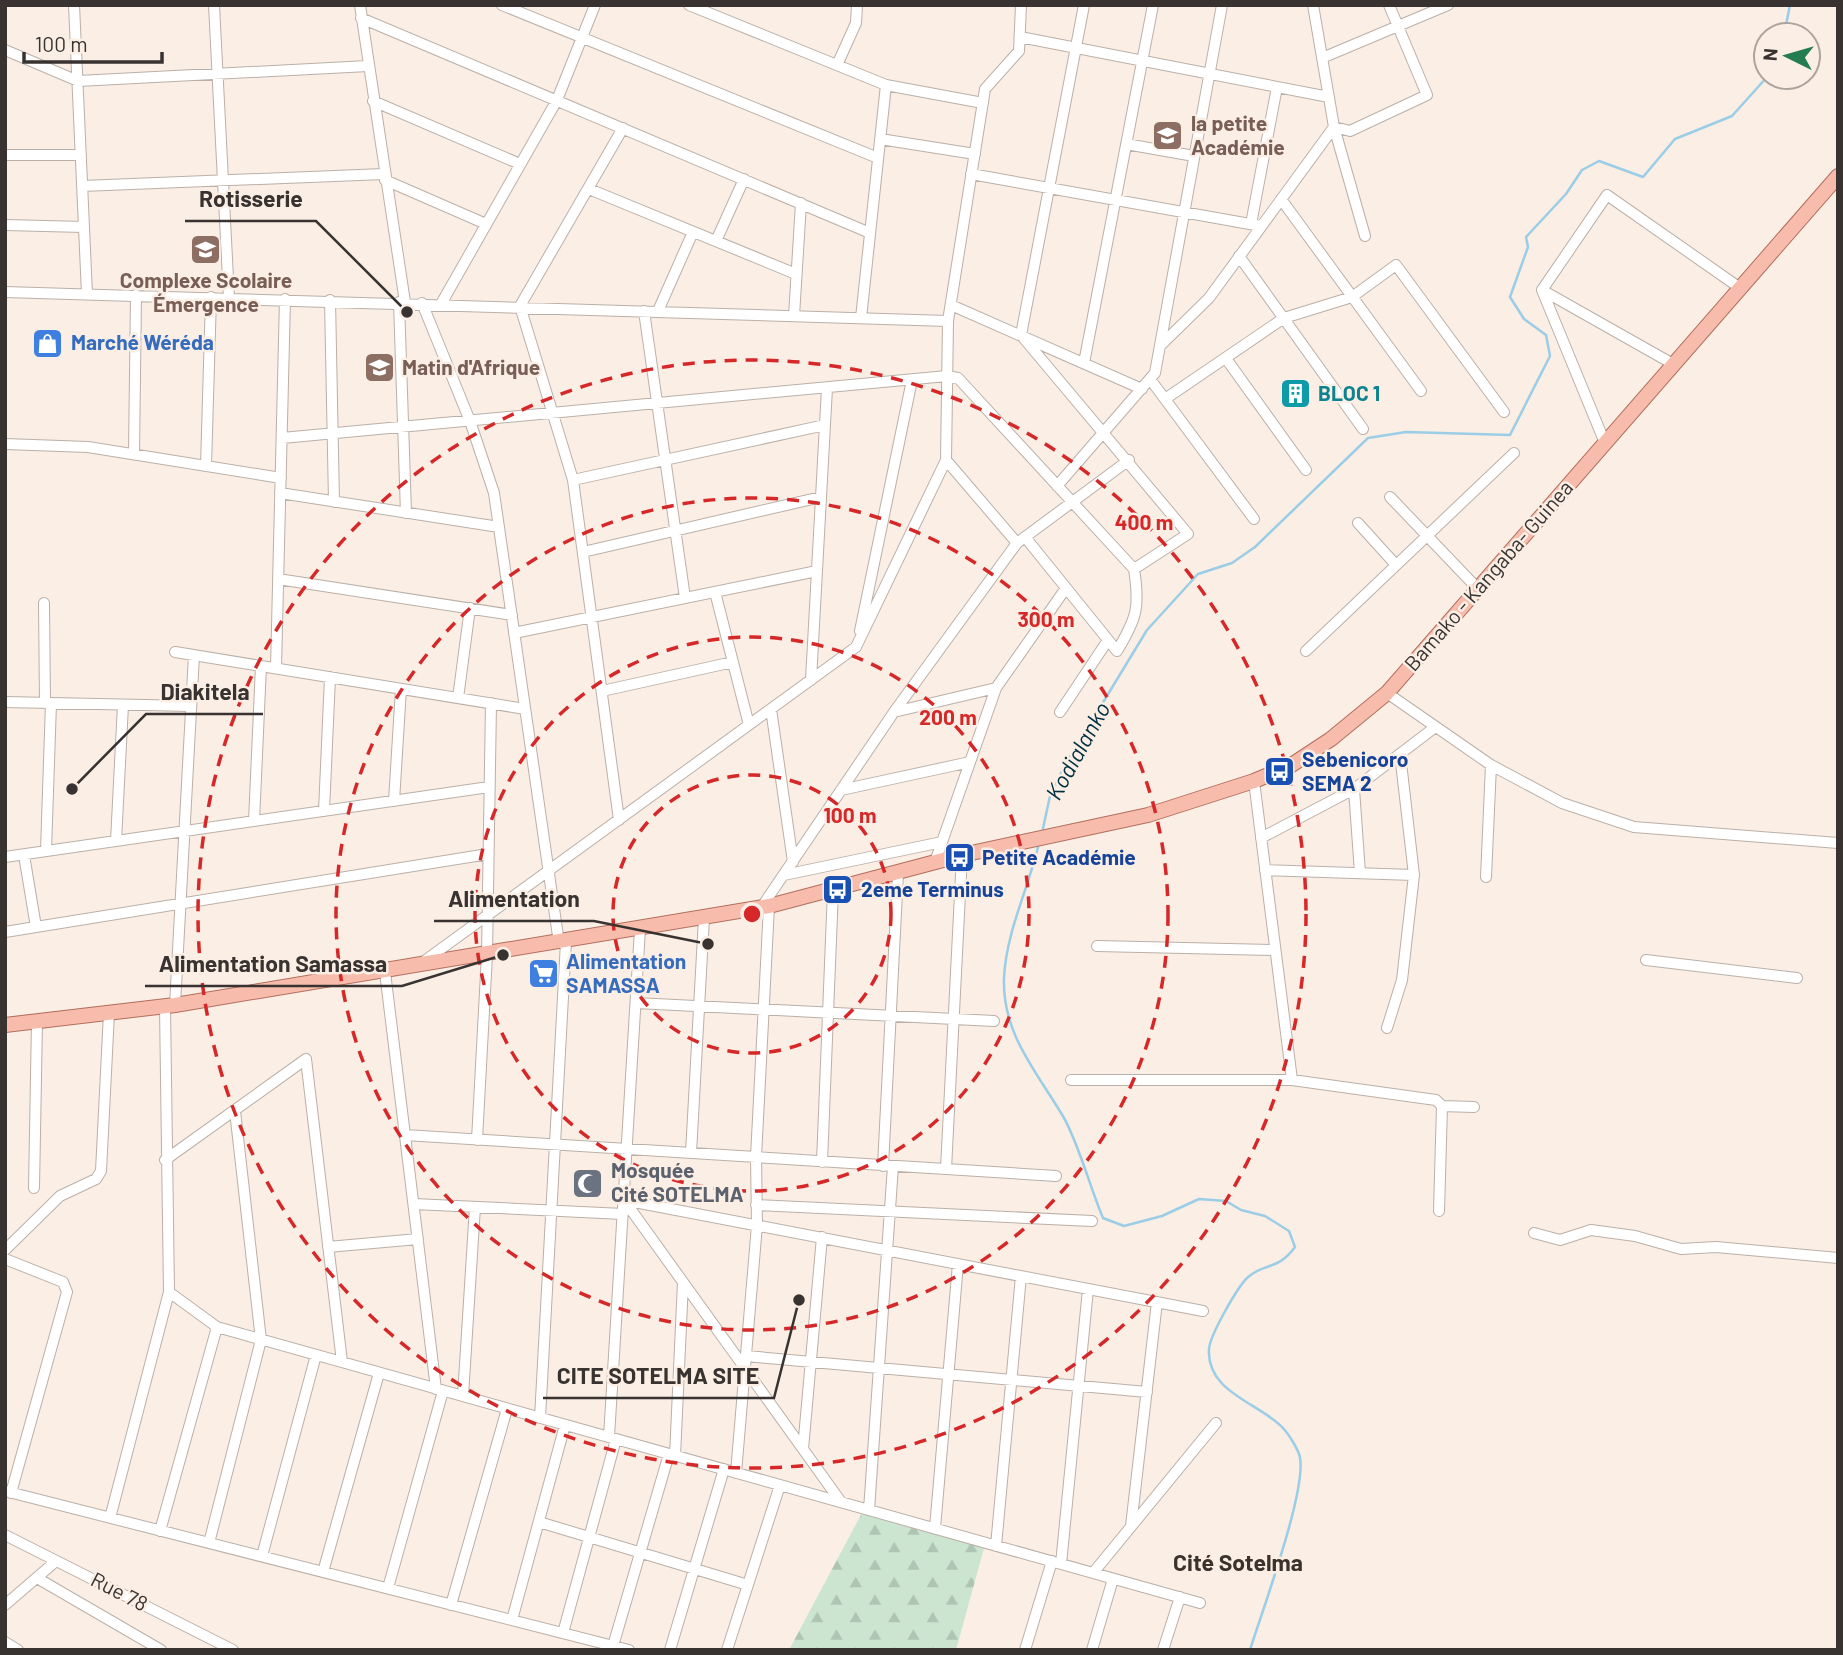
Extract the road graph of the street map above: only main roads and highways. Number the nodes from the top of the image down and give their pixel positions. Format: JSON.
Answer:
{"nodes":[{"id":1,"x":1838,"y":176,"type":"edge"},
{"id":2,"x":5,"y":1025,"type":"edge"}],
"edges":[{"from":1,"to":2,"type":"main road","name":"Bamako - Kangaba- Guinea"}]}
